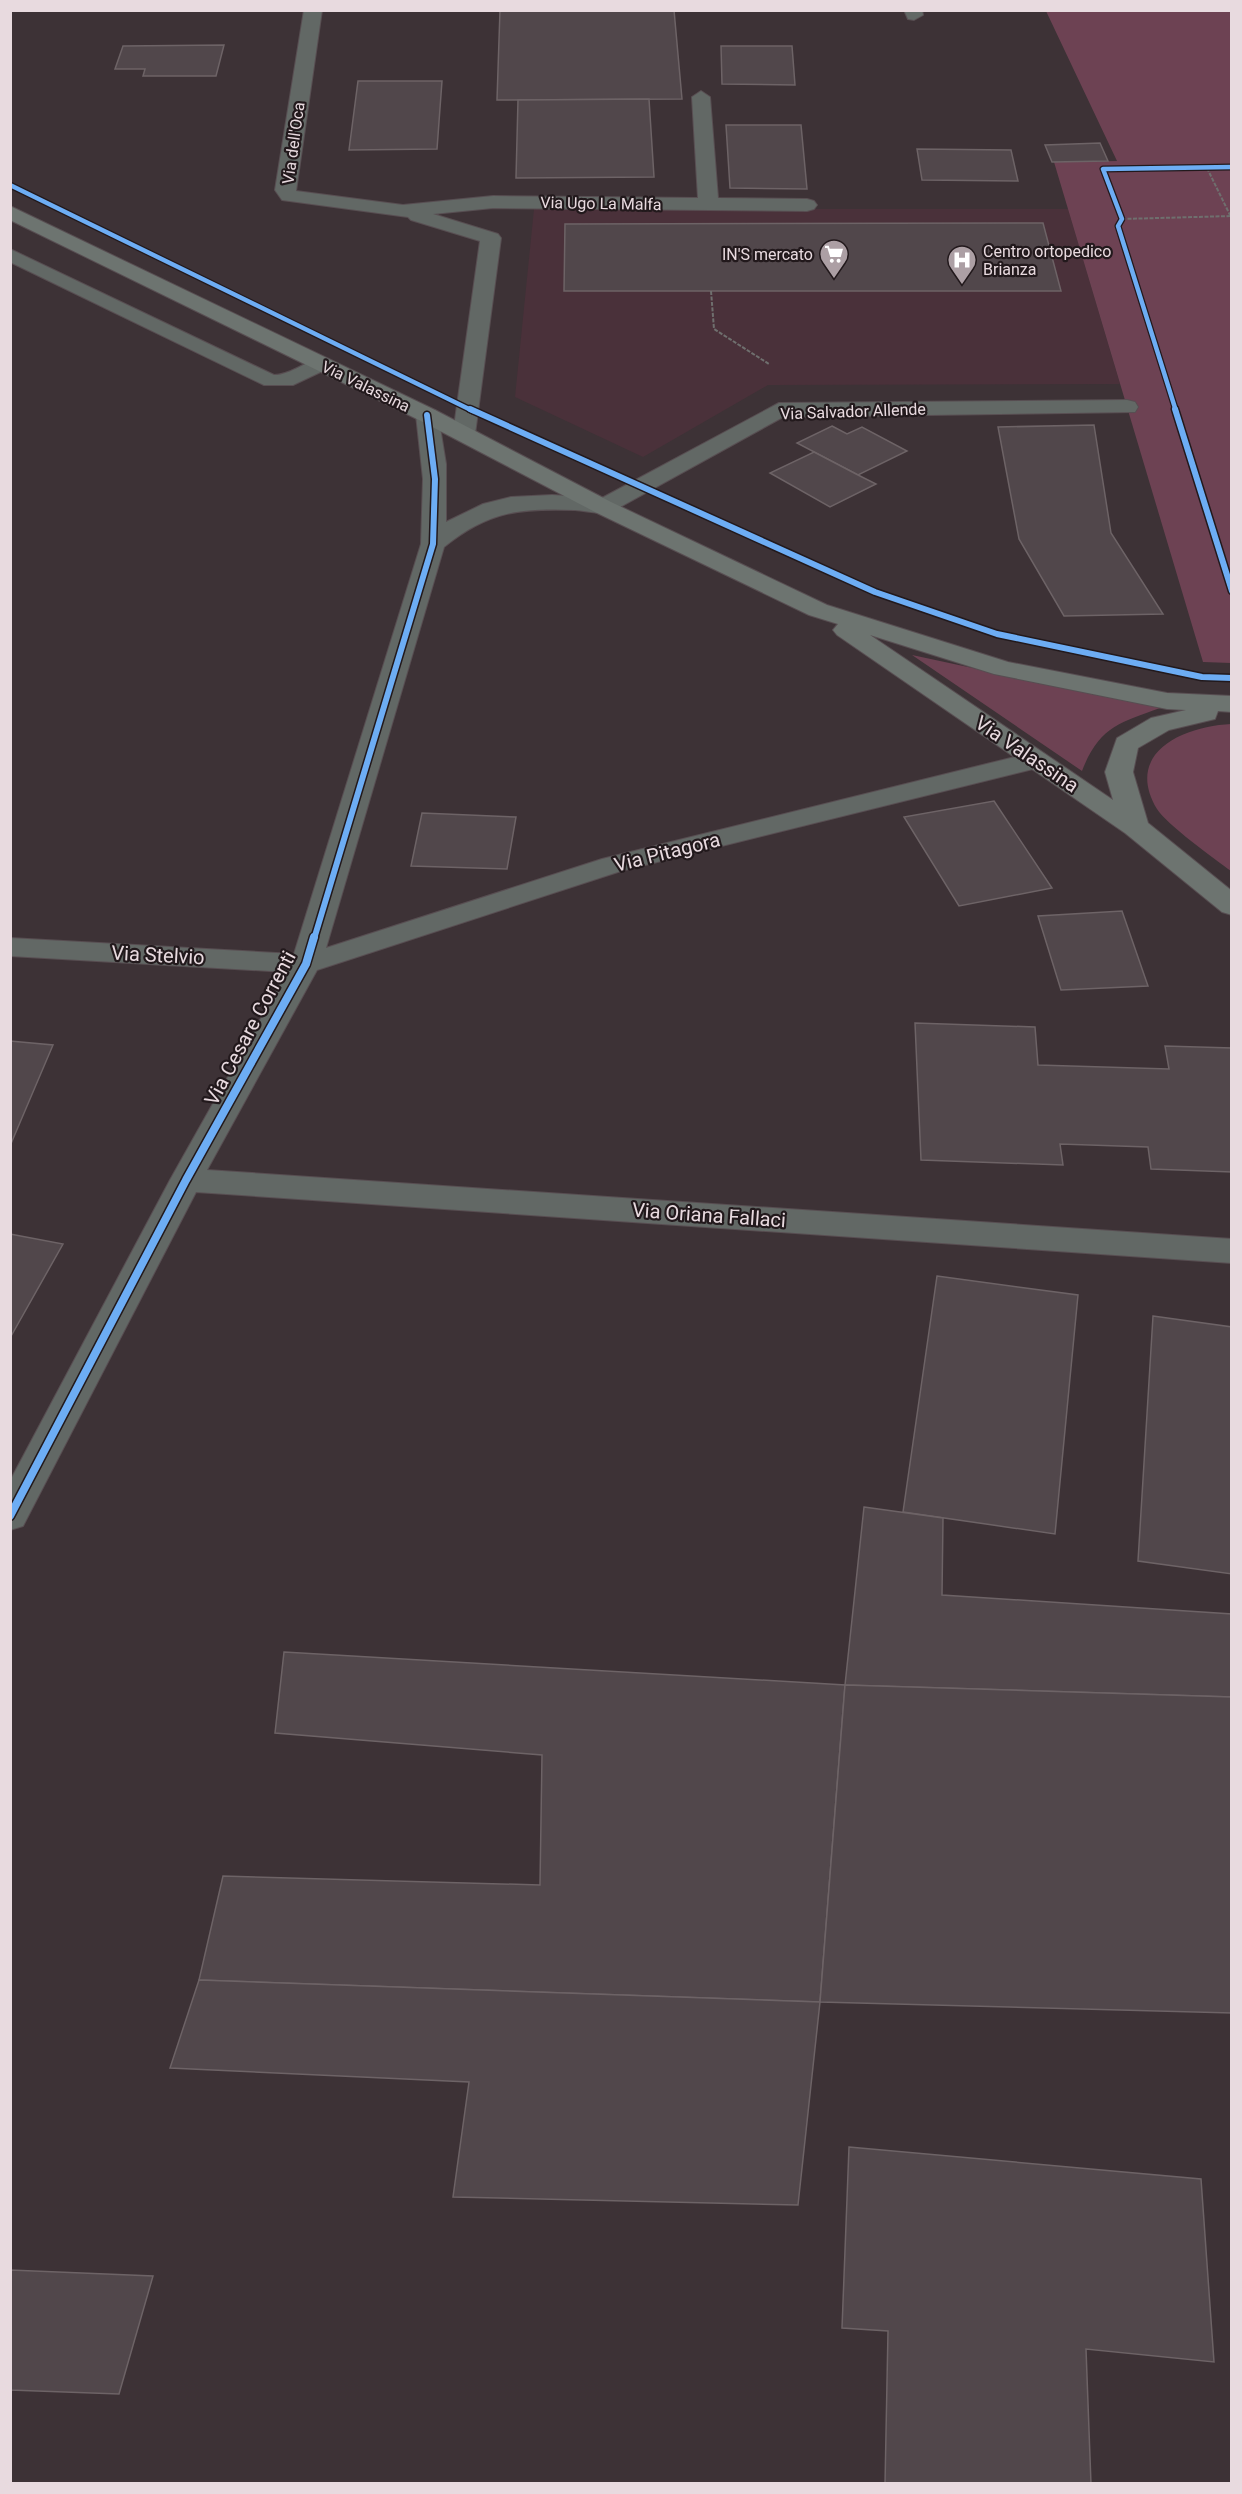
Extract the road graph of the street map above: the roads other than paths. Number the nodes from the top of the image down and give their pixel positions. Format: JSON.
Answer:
{"nodes":[{"id":1,"x":313,"y":10,"type":"edge"},
{"id":2,"x":701,"y":97,"type":"dead end"},
{"id":3,"x":493,"y":201,"type":"joint"},
{"id":4,"x":708,"y":204,"type":"junction"},
{"id":5,"x":807,"y":205,"type":"dead end"},
{"id":6,"x":403,"y":211,"type":"junction"},
{"id":7,"x":10,"y":212,"type":"edge"},
{"id":8,"x":10,"y":255,"type":"edge"},
{"id":9,"x":322,"y":364,"type":"junction"},
{"id":10,"x":1127,"y":407,"type":"dead end"},
{"id":11,"x":427,"y":415,"type":"junction"},
{"id":12,"x":464,"y":434,"type":"junction"},
{"id":13,"x":601,"y":506,"type":"junction"},
{"id":14,"x":433,"y":544,"type":"junction"},
{"id":15,"x":818,"y":610,"type":"junction"},
{"id":16,"x":1232,"y":706,"type":"edge"},
{"id":17,"x":1035,"y":760,"type":"junction"},
{"id":18,"x":1135,"y":827,"type":"junction"},
{"id":19,"x":1232,"y":906,"type":"edge"},
{"id":20,"x":10,"y":947,"type":"edge"},
{"id":21,"x":306,"y":964,"type":"junction"},
{"id":22,"x":186,"y":1180,"type":"junction"},
{"id":23,"x":1232,"y":1251,"type":"edge"},
{"id":24,"x":10,"y":1516,"type":"edge"}],
"edges":[{"from":1,"to":6,"type":"street","name":"Via dell'Oca"},
{"from":2,"to":4,"type":"street"},
{"from":3,"to":4,"type":"street","name":"Via Ugo La Malfa"},
{"from":3,"to":6,"type":"street","name":"Via dell'Oca"},
{"from":4,"to":5,"type":"street","name":"Via Ugo La Malfa"},
{"from":6,"to":12,"type":"street","name":"Via dell'Oca"},
{"from":7,"to":9,"type":"main road","name":"Via Valassina"},
{"from":8,"to":9,"type":"lane"},
{"from":9,"to":11,"type":"main road","name":"Via Valassina"},
{"from":10,"to":13,"type":"street","name":"Via Salvador Allende"},
{"from":11,"to":12,"type":"main road","name":"Via Valassina"},
{"from":11,"to":14,"type":"street","name":"Via Cesare Correnti"},
{"from":12,"to":13,"type":"main road","name":"Via Valassina"},
{"from":13,"to":14,"type":"street"},
{"from":13,"to":15,"type":"main road","name":"Via Valassina"},
{"from":14,"to":21,"type":"street","name":"Via Cesare Correnti"},
{"from":15,"to":16,"type":"main road","name":"Via Valassina"},
{"from":15,"to":17,"type":"main road","name":"Via Valassina"},
{"from":16,"to":18,"type":"main road"},
{"from":17,"to":18,"type":"main road","name":"Via Valassina"},
{"from":17,"to":21,"type":"street","name":"Via Pitagora"},
{"from":18,"to":19,"type":"main road","name":"Via Valassina"},
{"from":20,"to":21,"type":"street","name":"Via Stelvio"},
{"from":21,"to":22,"type":"street","name":"Via Cesare Correnti"},
{"from":22,"to":23,"type":"street","name":"Via Oriana Fallaci"},
{"from":22,"to":24,"type":"street","name":"Via Cesare Correnti"}]}
